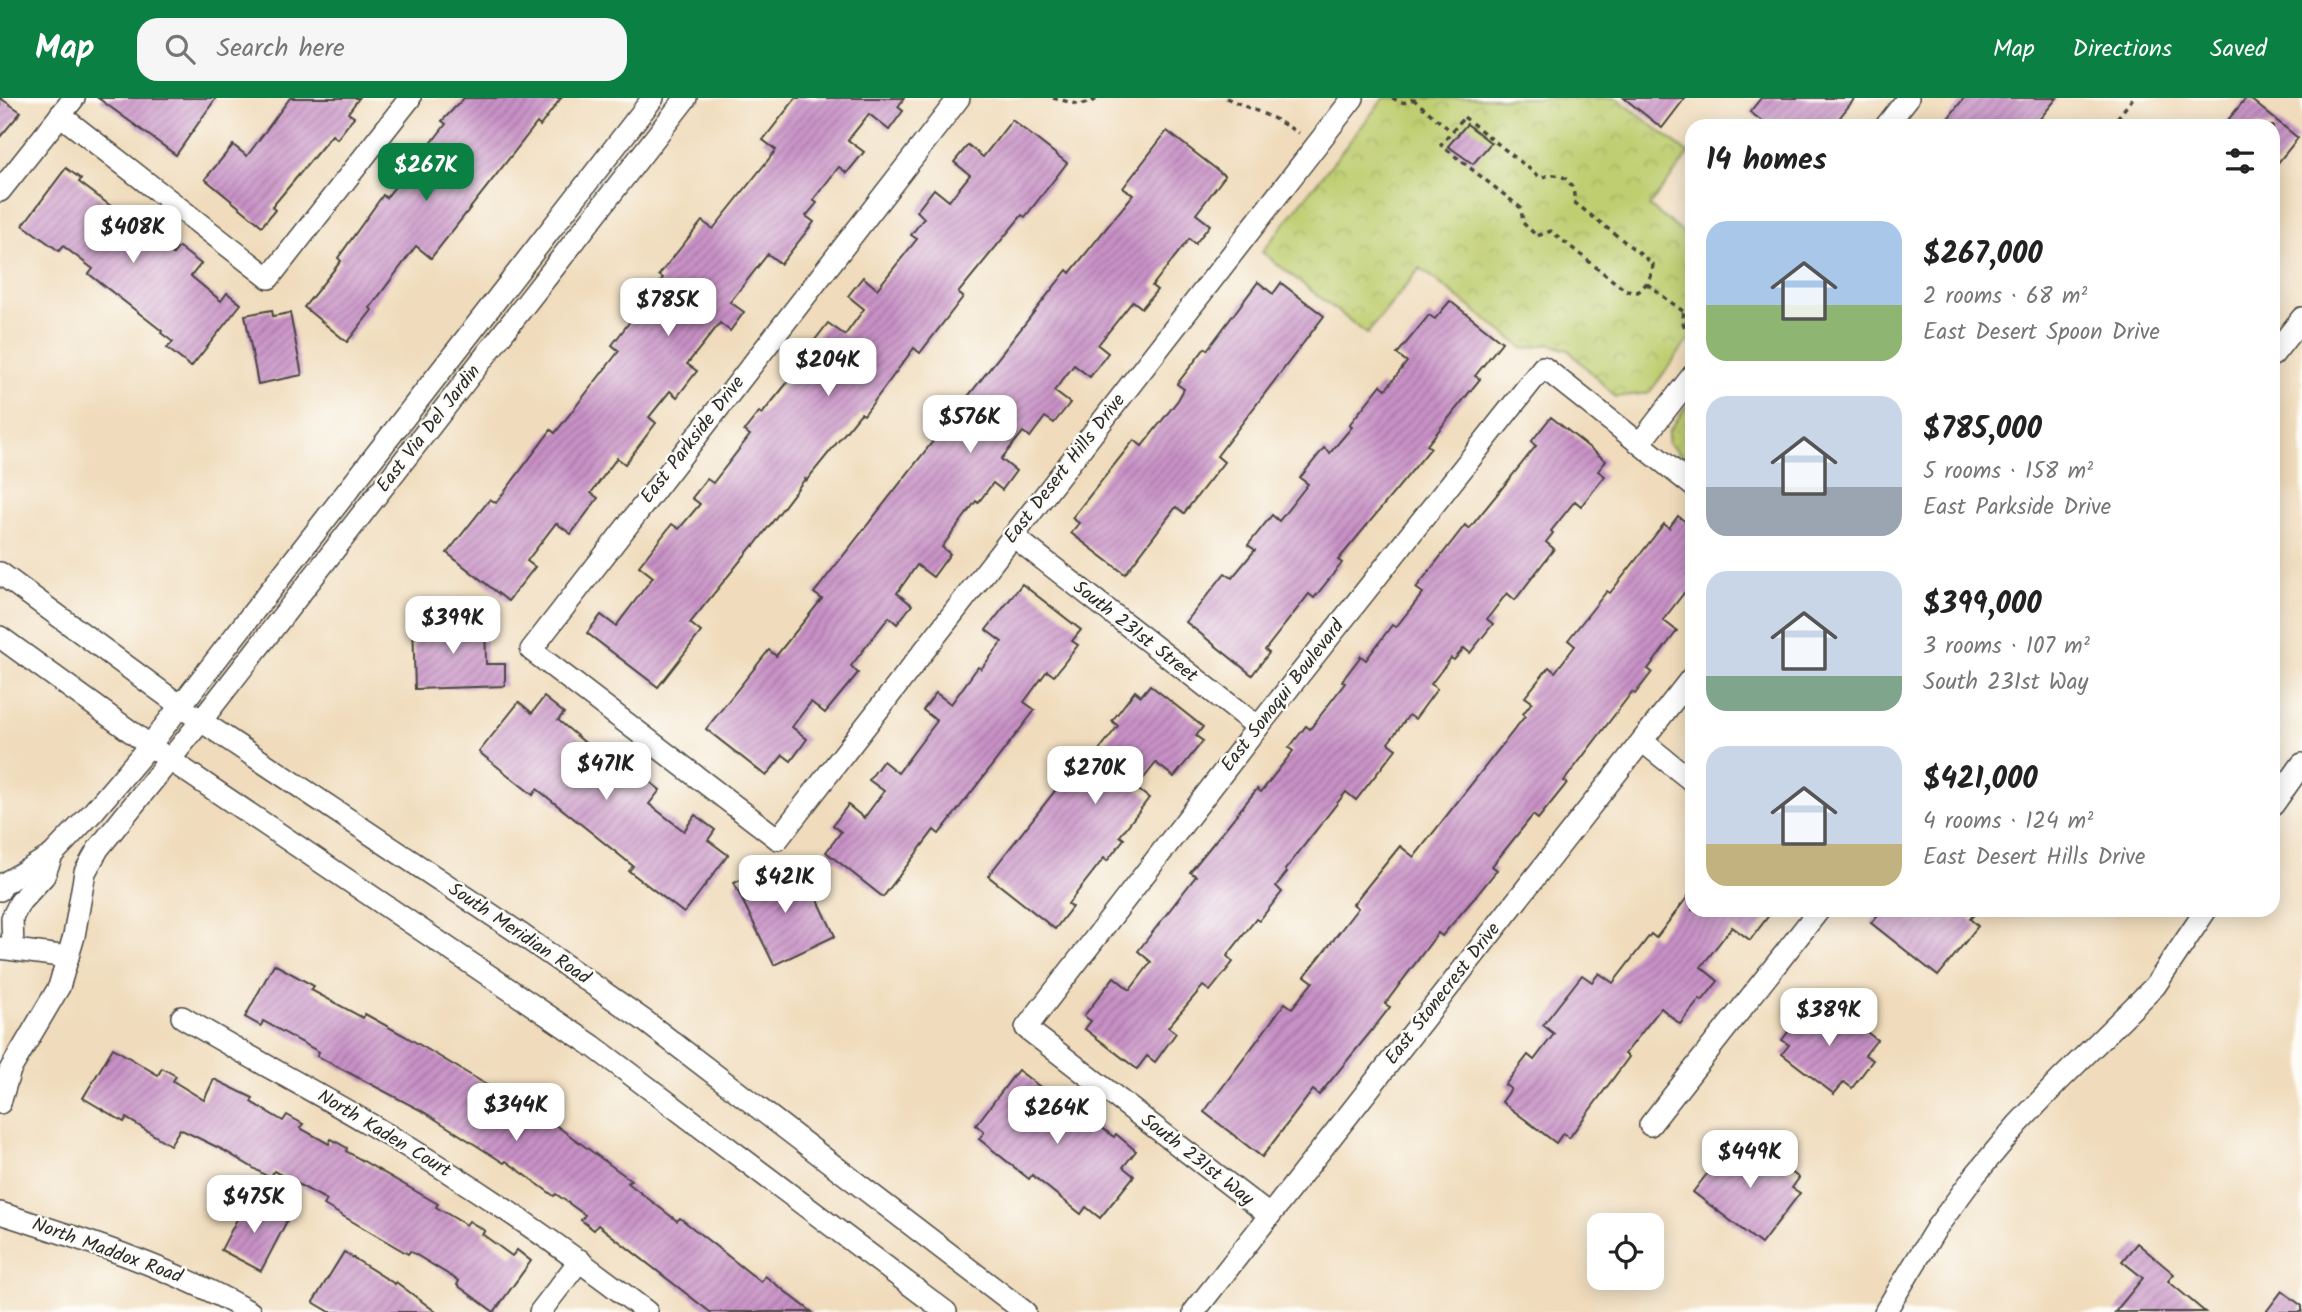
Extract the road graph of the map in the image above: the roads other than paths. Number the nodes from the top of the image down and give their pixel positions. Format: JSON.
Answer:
{"nodes":[{"id":1,"x":74,"y":98,"type":"edge"},
{"id":2,"x":410,"y":98,"type":"edge"},
{"id":3,"x":653,"y":98,"type":"edge"},
{"id":4,"x":687,"y":98,"type":"edge"},
{"id":5,"x":959,"y":98,"type":"edge"},
{"id":6,"x":1353,"y":98,"type":"edge"},
{"id":7,"x":1908,"y":98,"type":"edge"},
{"id":8,"x":60,"y":116,"type":"junction"},
{"id":9,"x":1892,"y":119,"type":"edge"},
{"id":10,"x":0,"y":191,"type":"edge"},
{"id":11,"x":2302,"y":318,"type":"edge"},
{"id":12,"x":2280,"y":346,"type":"edge"},
{"id":13,"x":1685,"y":385,"type":"edge"},
{"id":14,"x":1640,"y":443,"type":"junction"},
{"id":15,"x":1685,"y":479,"type":"edge"},
{"id":16,"x":1013,"y":537,"type":"junction"},
{"id":17,"x":0,"y":573,"type":"edge"},
{"id":18,"x":0,"y":637,"type":"edge"},
{"id":19,"x":1685,"y":686,"type":"edge"},
{"id":20,"x":180,"y":706,"type":"junction"},
{"id":21,"x":201,"y":721,"type":"junction"},
{"id":22,"x":1258,"y":727,"type":"junction"},
{"id":23,"x":1642,"y":741,"type":"junction"},
{"id":24,"x":150,"y":745,"type":"junction"},
{"id":25,"x":170,"y":760,"type":"junction"},
{"id":26,"x":2302,"y":764,"type":"edge"},
{"id":27,"x":1685,"y":775,"type":"edge"},
{"id":28,"x":2280,"y":795,"type":"edge"},
{"id":29,"x":778,"y":839,"type":"joint"},
{"id":30,"x":52,"y":855,"type":"junction"},
{"id":31,"x":0,"y":890,"type":"edge"},
{"id":32,"x":1813,"y":917,"type":"edge"},
{"id":33,"x":2201,"y":917,"type":"edge"},
{"id":34,"x":6,"y":949,"type":"edge"},
{"id":35,"x":68,"y":957,"type":"junction"},
{"id":36,"x":183,"y":1017,"type":"dead end"},
{"id":37,"x":1026,"y":1028,"type":"joint"},
{"id":38,"x":0,"y":1103,"type":"edge"},
{"id":39,"x":1650,"y":1125,"type":"dead end"},
{"id":40,"x":0,"y":1213,"type":"edge"},
{"id":41,"x":1269,"y":1215,"type":"junction"},
{"id":42,"x":580,"y":1260,"type":"junction"},
{"id":43,"x":250,"y":1312,"type":"edge"},
{"id":44,"x":540,"y":1312,"type":"edge"},
{"id":45,"x":647,"y":1312,"type":"edge"},
{"id":46,"x":946,"y":1312,"type":"edge"},
{"id":47,"x":1025,"y":1312,"type":"edge"},
{"id":48,"x":1194,"y":1312,"type":"edge"},
{"id":49,"x":1885,"y":1312,"type":"edge"}],
"edges":[{"from":1,"to":8,"type":"street"},
{"from":2,"to":8,"type":"street"},
{"from":3,"to":20,"type":"street","name":"East Via Del Jardin"},
{"from":4,"to":21,"type":"street","name":"East Via Del Jardin"},
{"from":5,"to":29,"type":"street","name":"East Parkside Drive"},
{"from":6,"to":16,"type":"street","name":"East Desert Hills Drive"},
{"from":7,"to":9,"type":"street"},
{"from":8,"to":10,"type":"street"},
{"from":11,"to":12,"type":"street"},
{"from":13,"to":14,"type":"street"},
{"from":14,"to":15,"type":"street"},
{"from":14,"to":22,"type":"street","name":"East Sonoqui Boulevard"},
{"from":16,"to":22,"type":"street","name":"South 231st Street"},
{"from":16,"to":29,"type":"street","name":"East Desert Hills Drive"},
{"from":17,"to":20,"type":"street","name":"South Meridian Road"},
{"from":18,"to":24,"type":"street"},
{"from":19,"to":23,"type":"street","name":"East Stonecrest Drive"},
{"from":20,"to":21,"type":"street","name":"South Meridian Road"},
{"from":20,"to":24,"type":"street","name":"East Via Del Jardin"},
{"from":21,"to":25,"type":"street","name":"East Via Del Jardin"},
{"from":21,"to":47,"type":"street","name":"South Meridian Road"},
{"from":22,"to":37,"type":"street","name":"East Sonoqui Boulevard"},
{"from":23,"to":27,"type":"street"},
{"from":23,"to":41,"type":"street","name":"East Stonecrest Drive"},
{"from":24,"to":25,"type":"street"},
{"from":24,"to":30,"type":"street","name":"East Via Del Jardin"},
{"from":25,"to":35,"type":"street","name":"East Via Del Jardin"},
{"from":25,"to":46,"type":"street"},
{"from":26,"to":28,"type":"street"},
{"from":30,"to":31,"type":"street"},
{"from":30,"to":34,"type":"street"},
{"from":32,"to":39,"type":"street"},
{"from":33,"to":49,"type":"street"},
{"from":34,"to":35,"type":"street"},
{"from":35,"to":38,"type":"street","name":"East Via Del Jardin"},
{"from":36,"to":42,"type":"street","name":"North Kaden Court"},
{"from":37,"to":41,"type":"street","name":"South 231st Way"},
{"from":40,"to":43,"type":"street","name":"North Maddox Road"},
{"from":41,"to":48,"type":"street","name":"East Stonecrest Drive"},
{"from":42,"to":44,"type":"street"},
{"from":42,"to":45,"type":"street","name":"North Kaden Court"}]}
